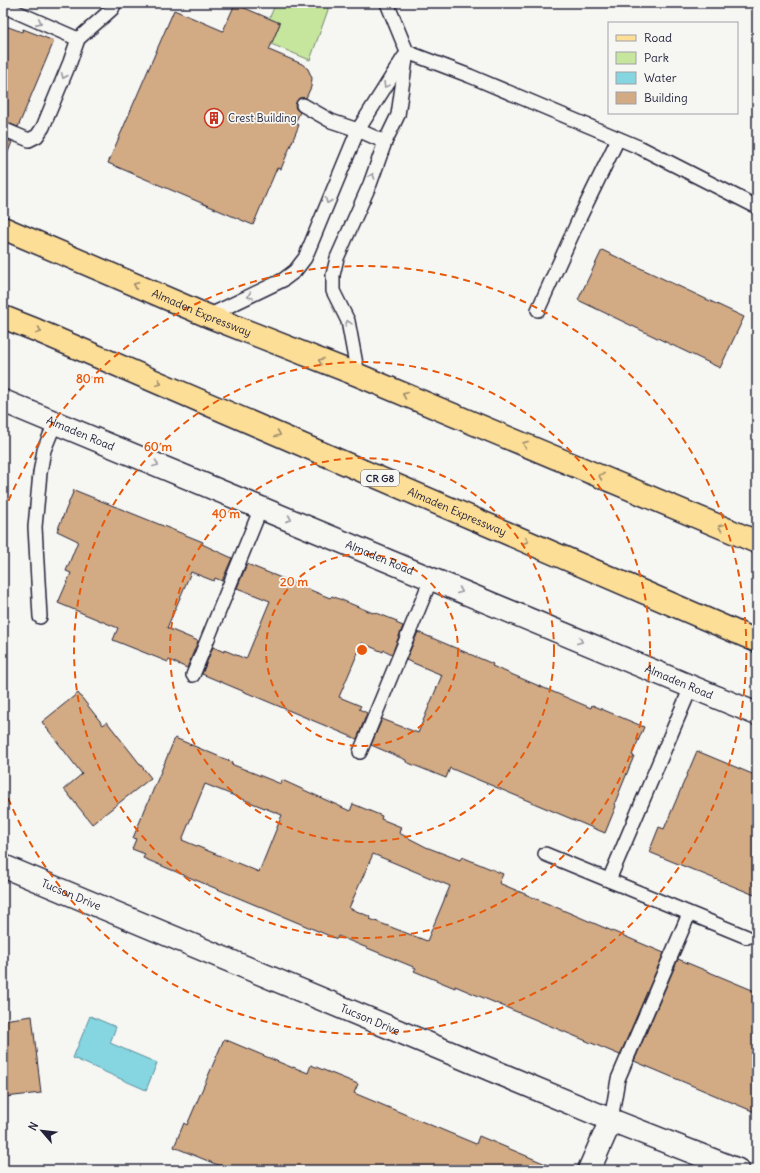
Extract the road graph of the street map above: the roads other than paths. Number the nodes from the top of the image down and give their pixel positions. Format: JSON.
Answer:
{"nodes":[{"id":1,"x":115,"y":3,"type":"edge"},
{"id":2,"x":387,"y":3,"type":"edge"},
{"id":3,"x":3,"y":6,"type":"edge"},
{"id":4,"x":78,"y":40,"type":"junction"},
{"id":5,"x":407,"y":52,"type":"junction"},
{"id":6,"x":303,"y":105,"type":"dead end"},
{"id":7,"x":3,"y":129,"type":"edge"},
{"id":8,"x":358,"y":130,"type":"junction"},
{"id":9,"x":618,"y":138,"type":"junction"},
{"id":10,"x":385,"y":142,"type":"junction"},
{"id":11,"x":757,"y":207,"type":"edge"},
{"id":12,"x":3,"y":228,"type":"edge"},
{"id":13,"x":538,"y":310,"type":"dead end"},
{"id":14,"x":208,"y":316,"type":"junction"},
{"id":15,"x":3,"y":317,"type":"edge"},
{"id":16,"x":358,"y":375,"type":"junction"},
{"id":17,"x":3,"y":401,"type":"edge"},
{"id":18,"x":55,"y":423,"type":"junction"},
{"id":19,"x":261,"y":508,"type":"junction"},
{"id":20,"x":757,"y":542,"type":"edge"},
{"id":21,"x":431,"y":579,"type":"junction"},
{"id":22,"x":40,"y":617,"type":"dead end"},
{"id":23,"x":757,"y":641,"type":"edge"},
{"id":24,"x":193,"y":676,"type":"dead end"},
{"id":25,"x":691,"y":687,"type":"junction"},
{"id":26,"x":757,"y":714,"type":"edge"},
{"id":27,"x":360,"y":752,"type":"dead end"},
{"id":28,"x":545,"y":854,"type":"dead end"},
{"id":29,"x":3,"y":866,"type":"edge"},
{"id":30,"x":609,"y":880,"type":"junction"},
{"id":31,"x":689,"y":914,"type":"junction"},
{"id":32,"x":747,"y":937,"type":"dead end"},
{"id":33,"x":611,"y":1120,"type":"junction"},
{"id":34,"x":590,"y":1170,"type":"edge"},
{"id":35,"x":738,"y":1170,"type":"edge"}],
"edges":[{"from":1,"to":4,"type":"lane"},
{"from":2,"to":5,"type":"lane"},
{"from":3,"to":4,"type":"lane","one_way":true},
{"from":4,"to":7,"type":"lane","one_way":true},
{"from":5,"to":8,"type":"lane","one_way":true},
{"from":5,"to":9,"type":"lane"},
{"from":5,"to":10,"type":"lane"},
{"from":6,"to":8,"type":"lane"},
{"from":8,"to":10,"type":"lane"},
{"from":8,"to":14,"type":"lane","one_way":true},
{"from":9,"to":11,"type":"lane"},
{"from":9,"to":13,"type":"lane"},
{"from":16,"to":10,"type":"lane","one_way":true},
{"from":14,"to":12,"type":"main road","name":"Almaden Expressway","one_way":true},
{"from":16,"to":14,"type":"main road","name":"Almaden Expressway","one_way":true},
{"from":15,"to":23,"type":"main road","name":"Almaden Expressway","number":"CR G8","one_way":true},
{"from":20,"to":16,"type":"main road","name":"Almaden Expressway","one_way":true},
{"from":17,"to":18,"type":"street","name":"Almaden Road"},
{"from":18,"to":19,"type":"street","name":"Almaden Road","one_way":true},
{"from":18,"to":22,"type":"lane"},
{"from":19,"to":21,"type":"street","name":"Almaden Road","one_way":true},
{"from":19,"to":24,"type":"lane"},
{"from":21,"to":25,"type":"street","name":"Almaden Road","one_way":true},
{"from":21,"to":27,"type":"lane"},
{"from":25,"to":26,"type":"street","name":"Almaden Road"},
{"from":25,"to":30,"type":"lane"},
{"from":28,"to":30,"type":"lane"},
{"from":29,"to":33,"type":"street","name":"Tucson Drive"},
{"from":30,"to":31,"type":"lane"},
{"from":31,"to":32,"type":"lane"},
{"from":31,"to":33,"type":"lane"},
{"from":33,"to":34,"type":"street"},
{"from":33,"to":35,"type":"street","name":"Tucson Drive"}]}
